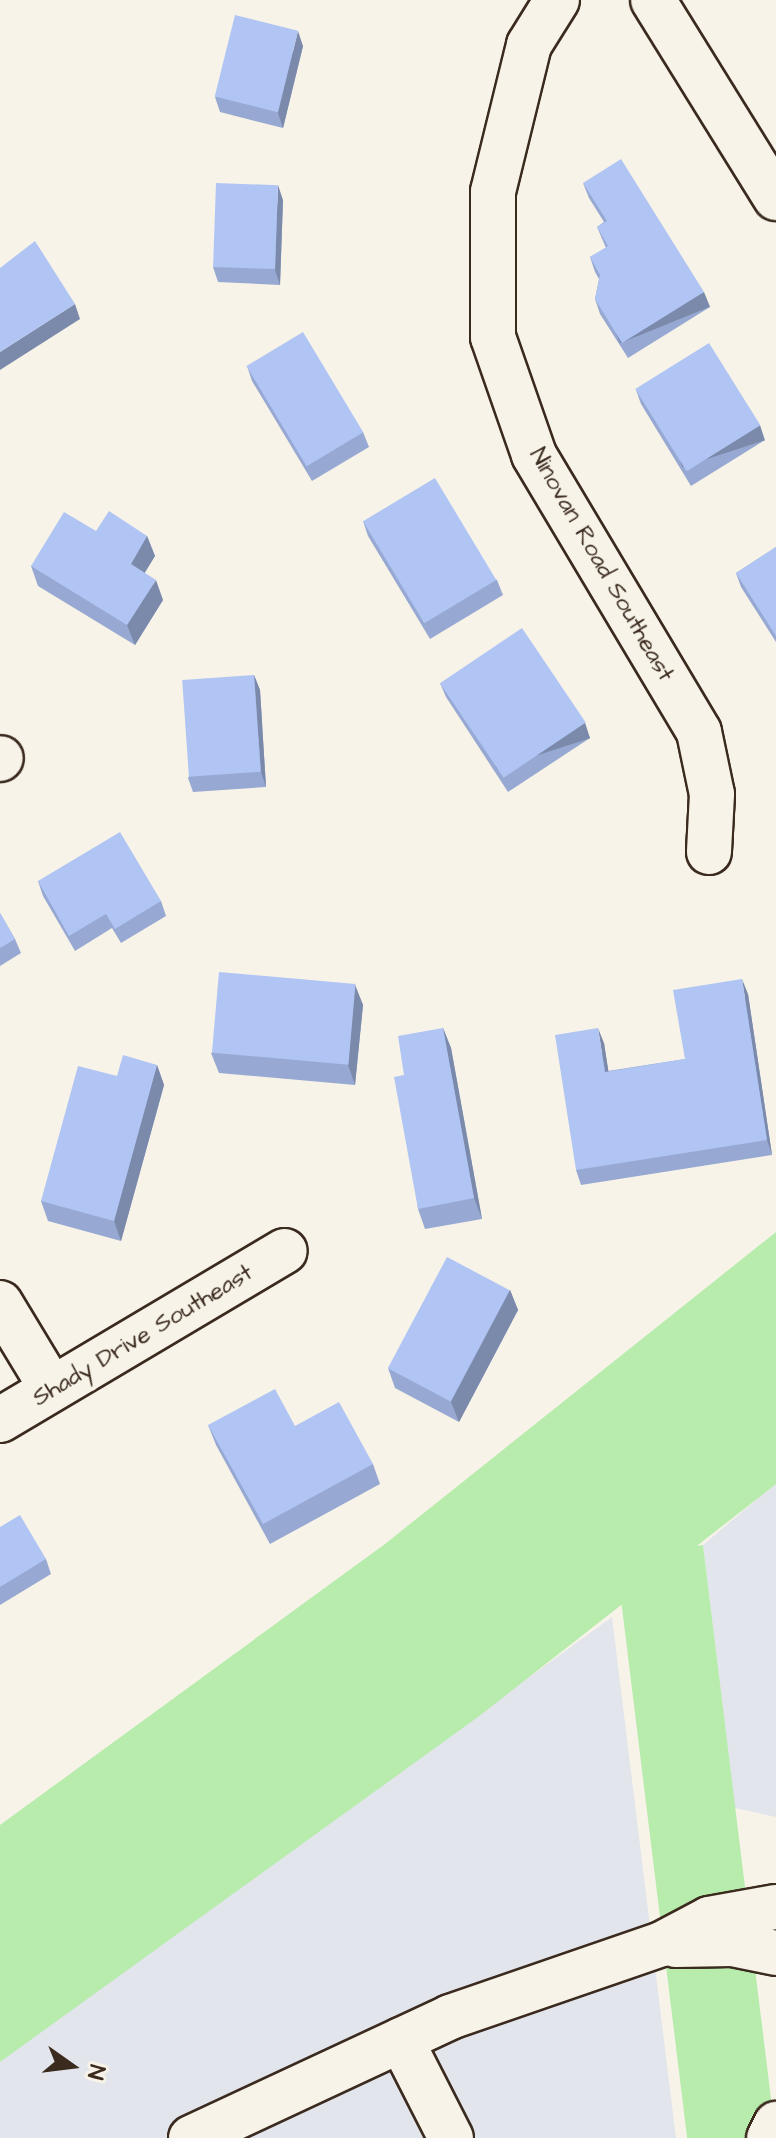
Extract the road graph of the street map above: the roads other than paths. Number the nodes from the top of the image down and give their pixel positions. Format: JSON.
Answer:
{"nodes":[{"id":1,"x":557,"y":0,"type":"edge"},
{"id":2,"x":653,"y":0,"type":"edge"},
{"id":3,"x":776,"y":198,"type":"edge"},
{"id":4,"x":709,"y":852,"type":"dead end"},
{"id":5,"x":285,"y":1251,"type":"dead end"},
{"id":6,"x":0,"y":1303,"type":"edge"},
{"id":7,"x":52,"y":1389,"type":"junction"},
{"id":8,"x":0,"y":1420,"type":"edge"},
{"id":9,"x":776,"y":1907,"type":"edge"},
{"id":10,"x":662,"y":1944,"type":"junction"},
{"id":11,"x":776,"y":1953,"type":"edge"},
{"id":12,"x":401,"y":2040,"type":"junction"},
{"id":13,"x":776,"y":2124,"type":"edge"},
{"id":14,"x":191,"y":2138,"type":"edge"},
{"id":15,"x":451,"y":2138,"type":"edge"},
{"id":16,"x":769,"y":2138,"type":"edge"}],
"edges":[{"from":1,"to":4,"type":"street","name":"Ninovan Road Southeast"},
{"from":2,"to":3,"type":"street"},
{"from":5,"to":7,"type":"street","name":"Shady Drive Southeast"},
{"from":6,"to":7,"type":"street"},
{"from":7,"to":8,"type":"street","name":"Shady Drive Southeast"},
{"from":9,"to":10,"type":"street"},
{"from":10,"to":11,"type":"street"},
{"from":10,"to":12,"type":"street"},
{"from":12,"to":14,"type":"street"},
{"from":12,"to":15,"type":"street"},
{"from":13,"to":16,"type":"street"}]}
